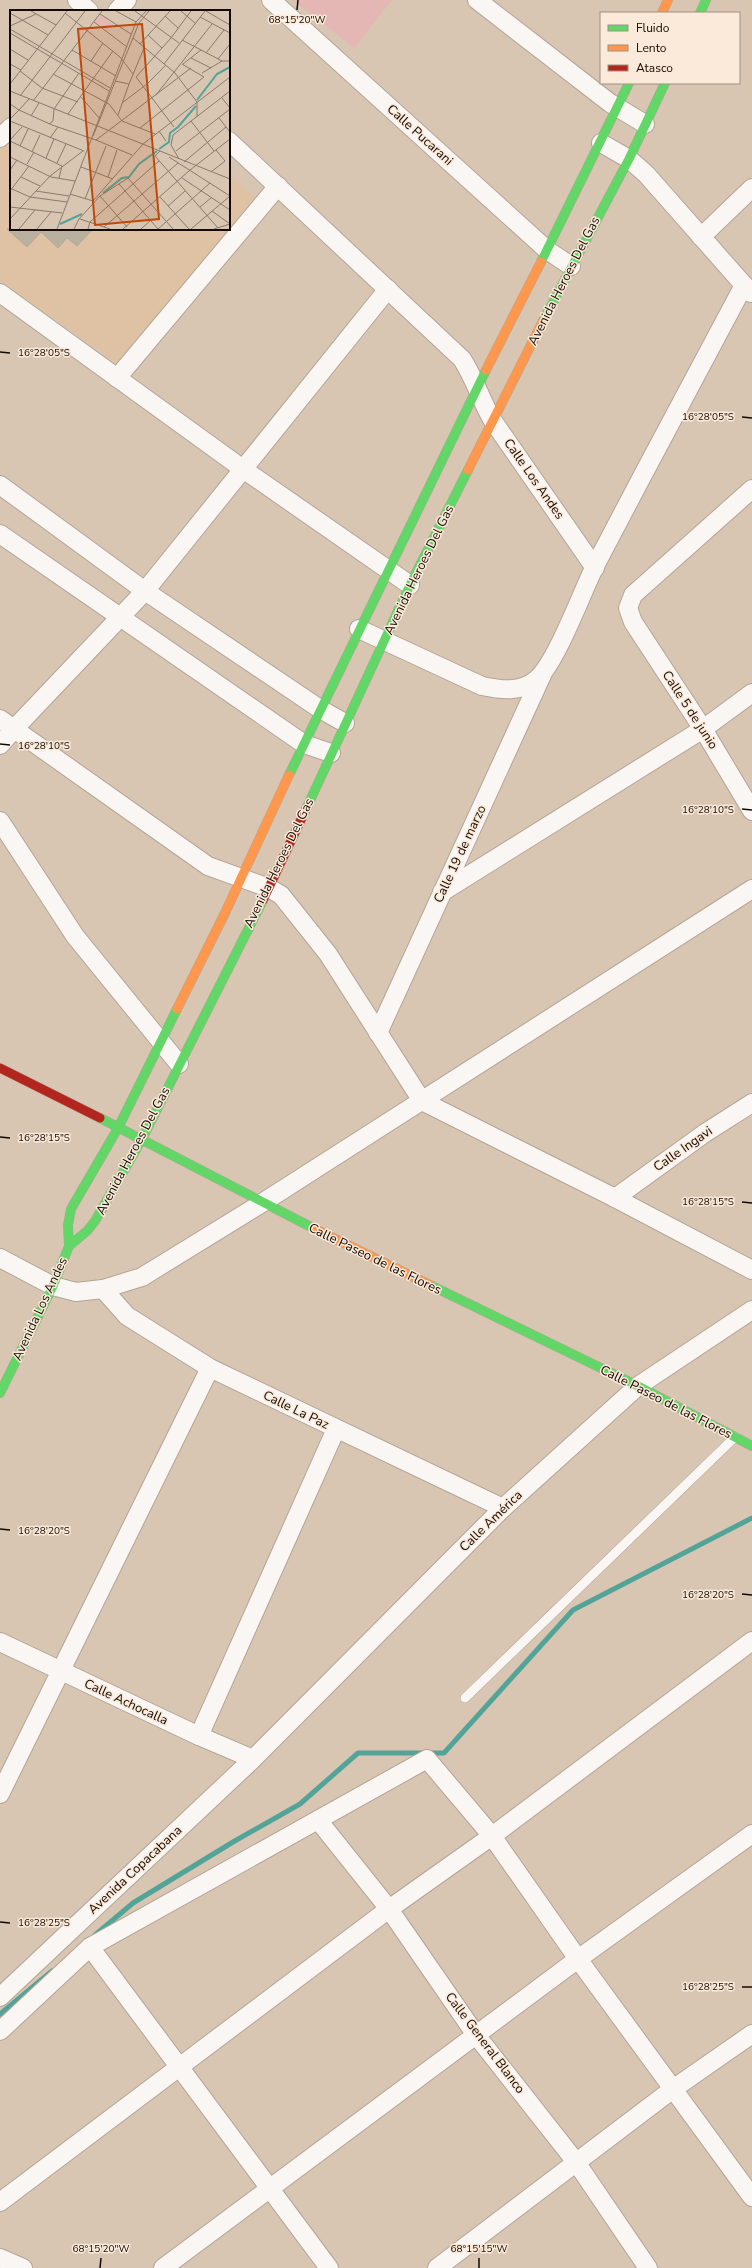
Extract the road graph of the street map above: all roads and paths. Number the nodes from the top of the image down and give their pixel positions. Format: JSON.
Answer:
{"nodes":[{"id":1,"x":77,"y":0,"type":"edge"},
{"id":2,"x":128,"y":0,"type":"edge"},
{"id":3,"x":271,"y":0,"type":"edge"},
{"id":4,"x":477,"y":0,"type":"edge"},
{"id":5,"x":668,"y":0,"type":"edge"},
{"id":6,"x":706,"y":0,"type":"edge"},
{"id":7,"x":87,"y":10,"type":"edge"},
{"id":8,"x":119,"y":10,"type":"edge"},
{"id":9,"x":662,"y":12,"type":"edge"},
{"id":10,"x":700,"y":12,"type":"edge"},
{"id":11,"x":629,"y":84,"type":"edge"},
{"id":12,"x":665,"y":84,"type":"edge"},
{"id":13,"x":618,"y":108,"type":"junction"},
{"id":14,"x":645,"y":124,"type":"junction"},
{"id":15,"x":10,"y":128,"type":"edge"},
{"id":16,"x":0,"y":138,"type":"edge"},
{"id":17,"x":230,"y":142,"type":"edge"},
{"id":18,"x":601,"y":143,"type":"junction"},
{"id":19,"x":629,"y":159,"type":"junction"},
{"id":20,"x":278,"y":186,"type":"junction"},
{"id":21,"x":752,"y":188,"type":"edge"},
{"id":22,"x":701,"y":237,"type":"junction"},
{"id":23,"x":547,"y":250,"type":"junction"},
{"id":24,"x":571,"y":266,"type":"junction"},
{"id":25,"x":388,"y":289,"type":"junction"},
{"id":26,"x":748,"y":289,"type":"edge"},
{"id":27,"x":0,"y":292,"type":"edge"},
{"id":28,"x":117,"y":378,"type":"junction"},
{"id":29,"x":477,"y":388,"type":"junction"},
{"id":30,"x":493,"y":421,"type":"junction"},
{"id":31,"x":243,"y":469,"type":"junction"},
{"id":32,"x":0,"y":485,"type":"edge"},
{"id":33,"x":752,"y":490,"type":"edge"},
{"id":34,"x":0,"y":534,"type":"edge"},
{"id":35,"x":595,"y":568,"type":"junction"},
{"id":36,"x":388,"y":571,"type":"junction"},
{"id":37,"x":410,"y":585,"type":"junction"},
{"id":38,"x":145,"y":591,"type":"junction"},
{"id":39,"x":120,"y":617,"type":"junction"},
{"id":40,"x":359,"y":629,"type":"junction"},
{"id":41,"x":383,"y":642,"type":"junction"},
{"id":42,"x":542,"y":674,"type":"junction"},
{"id":43,"x":752,"y":693,"type":"edge"},
{"id":44,"x":320,"y":709,"type":"junction"},
{"id":45,"x":345,"y":722,"type":"junction"},
{"id":46,"x":7,"y":724,"type":"edge"},
{"id":47,"x":703,"y":729,"type":"junction"},
{"id":48,"x":304,"y":744,"type":"junction"},
{"id":49,"x":0,"y":746,"type":"edge"},
{"id":50,"x":331,"y":754,"type":"junction"},
{"id":51,"x":752,"y":811,"type":"edge"},
{"id":52,"x":0,"y":821,"type":"edge"},
{"id":53,"x":242,"y":878,"type":"junction"},
{"id":54,"x":269,"y":888,"type":"junction"},
{"id":55,"x":752,"y":889,"type":"edge"},
{"id":56,"x":442,"y":892,"type":"junction"},
{"id":57,"x":378,"y":1033,"type":"junction"},
{"id":58,"x":160,"y":1043,"type":"junction"},
{"id":59,"x":179,"y":1064,"type":"junction"},
{"id":60,"x":0,"y":1068,"type":"edge"},
{"id":61,"x":422,"y":1101,"type":"junction"},
{"id":62,"x":752,"y":1103,"type":"edge"},
{"id":63,"x":118,"y":1128,"type":"junction"},
{"id":64,"x":142,"y":1139,"type":"junction"},
{"id":65,"x":615,"y":1198,"type":"junction"},
{"id":66,"x":262,"y":1203,"type":"junction"},
{"id":67,"x":69,"y":1246,"type":"junction"},
{"id":68,"x":0,"y":1258,"type":"edge"},
{"id":69,"x":752,"y":1270,"type":"edge"},
{"id":70,"x":53,"y":1286,"type":"junction"},
{"id":71,"x":103,"y":1289,"type":"junction"},
{"id":72,"x":752,"y":1310,"type":"edge"},
{"id":73,"x":210,"y":1368,"type":"junction"},
{"id":74,"x":638,"y":1386,"type":"junction"},
{"id":75,"x":0,"y":1393,"type":"edge"},
{"id":76,"x":336,"y":1429,"type":"junction"},
{"id":77,"x":735,"y":1437,"type":"junction"},
{"id":78,"x":752,"y":1446,"type":"edge"},
{"id":79,"x":503,"y":1508,"type":"junction"},
{"id":80,"x":0,"y":1642,"type":"edge"},
{"id":81,"x":752,"y":1642,"type":"edge"},
{"id":82,"x":61,"y":1672,"type":"junction"},
{"id":83,"x":465,"y":1698,"type":"dead end"},
{"id":84,"x":199,"y":1736,"type":"junction"},
{"id":85,"x":253,"y":1759,"type":"junction"},
{"id":86,"x":0,"y":1794,"type":"edge"},
{"id":87,"x":318,"y":1820,"type":"junction"},
{"id":88,"x":752,"y":1834,"type":"edge"},
{"id":89,"x":492,"y":1836,"type":"junction"},
{"id":90,"x":388,"y":1909,"type":"junction"},
{"id":91,"x":90,"y":1947,"type":"junction"},
{"id":92,"x":578,"y":1959,"type":"junction"},
{"id":93,"x":0,"y":1997,"type":"edge"},
{"id":94,"x":0,"y":2031,"type":"edge"},
{"id":95,"x":752,"y":2034,"type":"edge"},
{"id":96,"x":476,"y":2035,"type":"junction"},
{"id":97,"x":178,"y":2067,"type":"junction"},
{"id":98,"x":673,"y":2089,"type":"junction"},
{"id":99,"x":576,"y":2162,"type":"junction"},
{"id":100,"x":271,"y":2187,"type":"junction"},
{"id":101,"x":752,"y":2197,"type":"edge"},
{"id":102,"x":0,"y":2202,"type":"edge"},
{"id":103,"x":0,"y":2258,"type":"edge"},
{"id":104,"x":23,"y":2268,"type":"edge"},
{"id":105,"x":163,"y":2268,"type":"edge"},
{"id":106,"x":329,"y":2268,"type":"edge"},
{"id":107,"x":437,"y":2268,"type":"edge"},
{"id":108,"x":648,"y":2268,"type":"edge"}],
"edges":[{"from":1,"to":7,"type":"street"},
{"from":2,"to":8,"type":"street"},
{"from":3,"to":23,"type":"street","name":"Calle Pucarani"},
{"from":4,"to":13,"type":"street"},
{"from":5,"to":9,"type":"street"},
{"from":6,"to":10,"type":"street"},
{"from":11,"to":13,"type":"street","name":"Avenida Heroes Del Gas"},
{"from":12,"to":14,"type":"street","name":"Avenida Heroes Del Gas"},
{"from":13,"to":14,"type":"street"},
{"from":13,"to":18,"type":"street","name":"Avenida Heroes Del Gas"},
{"from":14,"to":19,"type":"street","name":"Avenida Heroes Del Gas"},
{"from":15,"to":16,"type":"street"},
{"from":17,"to":20,"type":"street","name":"Calle Los Andes"},
{"from":18,"to":19,"type":"street"},
{"from":18,"to":23,"type":"street","name":"Avenida Heroes Del Gas"},
{"from":19,"to":22,"type":"street"},
{"from":19,"to":24,"type":"street","name":"Avenida Heroes Del Gas"},
{"from":20,"to":25,"type":"street","name":"Calle Los Andes"},
{"from":20,"to":28,"type":"street"},
{"from":21,"to":22,"type":"street"},
{"from":22,"to":26,"type":"street"},
{"from":23,"to":24,"type":"street","name":"Calle Pucarani"},
{"from":23,"to":29,"type":"street","name":"Avenida Heroes Del Gas"},
{"from":24,"to":30,"type":"street","name":"Avenida Heroes Del Gas"},
{"from":25,"to":29,"type":"street","name":"Calle Los Andes"},
{"from":25,"to":31,"type":"street"},
{"from":26,"to":35,"type":"street","name":"Calle 19 de marzo"},
{"from":27,"to":28,"type":"street"},
{"from":28,"to":31,"type":"street"},
{"from":29,"to":30,"type":"street","name":"Calle Los Andes"},
{"from":29,"to":36,"type":"street","name":"Avenida Heroes Del Gas"},
{"from":30,"to":35,"type":"street","name":"Calle Los Andes"},
{"from":30,"to":37,"type":"street","name":"Avenida Heroes Del Gas"},
{"from":31,"to":36,"type":"street"},
{"from":31,"to":38,"type":"street"},
{"from":32,"to":38,"type":"street"},
{"from":33,"to":47,"type":"street","name":"Calle 5 de junio"},
{"from":34,"to":39,"type":"street"},
{"from":35,"to":42,"type":"street","name":"Calle 19 de marzo"},
{"from":36,"to":37,"type":"street"},
{"from":36,"to":40,"type":"street","name":"Avenida Heroes Del Gas"},
{"from":37,"to":41,"type":"street","name":"Avenida Heroes Del Gas"},
{"from":38,"to":39,"type":"street"},
{"from":38,"to":44,"type":"street"},
{"from":39,"to":46,"type":"street"},
{"from":39,"to":48,"type":"street"},
{"from":40,"to":41,"type":"street"},
{"from":40,"to":44,"type":"street","name":"Avenida Heroes Del Gas"},
{"from":41,"to":42,"type":"street"},
{"from":41,"to":45,"type":"street","name":"Avenida Heroes Del Gas"},
{"from":42,"to":56,"type":"street","name":"Calle 19 de marzo"},
{"from":43,"to":47,"type":"street"},
{"from":44,"to":45,"type":"street"},
{"from":44,"to":48,"type":"street","name":"Avenida Heroes Del Gas"},
{"from":45,"to":50,"type":"street","name":"Avenida Heroes Del Gas"},
{"from":46,"to":49,"type":"street"},
{"from":46,"to":53,"type":"street"},
{"from":47,"to":51,"type":"street","name":"Calle 5 de junio"},
{"from":47,"to":56,"type":"street"},
{"from":48,"to":50,"type":"street"},
{"from":48,"to":53,"type":"street","name":"Avenida Heroes Del Gas"},
{"from":50,"to":54,"type":"street","name":"Avenida Heroes Del Gas"},
{"from":52,"to":58,"type":"street"},
{"from":53,"to":54,"type":"street"},
{"from":53,"to":58,"type":"street","name":"Avenida Heroes Del Gas"},
{"from":54,"to":57,"type":"street"},
{"from":54,"to":59,"type":"street","name":"Avenida Heroes Del Gas"},
{"from":55,"to":61,"type":"street"},
{"from":56,"to":57,"type":"street","name":"Calle 19 de marzo"},
{"from":57,"to":61,"type":"street"},
{"from":58,"to":59,"type":"street"},
{"from":58,"to":63,"type":"street","name":"Avenida Heroes Del Gas"},
{"from":59,"to":64,"type":"street","name":"Avenida Heroes Del Gas"},
{"from":60,"to":63,"type":"street","name":"Calle Paseo de las Flores"},
{"from":61,"to":65,"type":"street"},
{"from":61,"to":66,"type":"street"},
{"from":62,"to":65,"type":"street","name":"Calle Ingavi"},
{"from":63,"to":64,"type":"street","name":"Calle Paseo de las Flores"},
{"from":63,"to":67,"type":"street","name":"Avenida Heroes Del Gas"},
{"from":64,"to":66,"type":"street","name":"Calle Paseo de las Flores"},
{"from":64,"to":67,"type":"street","name":"Avenida Heroes Del Gas"},
{"from":65,"to":69,"type":"street"},
{"from":66,"to":71,"type":"street"},
{"from":66,"to":74,"type":"street","name":"Calle Paseo de las Flores"},
{"from":67,"to":70,"type":"street","name":"Avenida Los Andes"},
{"from":68,"to":70,"type":"street"},
{"from":70,"to":71,"type":"street"},
{"from":70,"to":75,"type":"street","name":"Avenida Los Andes"},
{"from":71,"to":73,"type":"street","name":"Calle La Paz"},
{"from":72,"to":74,"type":"street","name":"Calle América"},
{"from":73,"to":76,"type":"street","name":"Calle La Paz"},
{"from":73,"to":82,"type":"street"},
{"from":74,"to":77,"type":"street","name":"Calle Paseo de las Flores"},
{"from":74,"to":79,"type":"street","name":"Calle América"},
{"from":76,"to":79,"type":"street","name":"Calle La Paz"},
{"from":76,"to":84,"type":"street"},
{"from":77,"to":78,"type":"street","name":"Calle Paseo de las Flores"},
{"from":77,"to":83,"type":"lane"},
{"from":79,"to":85,"type":"street","name":"Calle América"},
{"from":80,"to":82,"type":"street","name":"Calle Achocalla"},
{"from":81,"to":89,"type":"street"},
{"from":82,"to":84,"type":"street","name":"Calle Achocalla"},
{"from":82,"to":86,"type":"street"},
{"from":84,"to":85,"type":"street","name":"Calle Achocalla"},
{"from":85,"to":93,"type":"street","name":"Avenida Copacabana"},
{"from":87,"to":89,"type":"street"},
{"from":87,"to":90,"type":"street","name":"Calle General Blanco"},
{"from":87,"to":91,"type":"street"},
{"from":88,"to":92,"type":"street"},
{"from":89,"to":90,"type":"street"},
{"from":89,"to":92,"type":"street"},
{"from":90,"to":96,"type":"street","name":"Calle General Blanco"},
{"from":90,"to":97,"type":"street"},
{"from":91,"to":94,"type":"street"},
{"from":91,"to":97,"type":"street"},
{"from":92,"to":96,"type":"street"},
{"from":92,"to":98,"type":"street"},
{"from":95,"to":98,"type":"street"},
{"from":96,"to":99,"type":"street","name":"Calle General Blanco"},
{"from":96,"to":100,"type":"street"},
{"from":97,"to":100,"type":"street"},
{"from":97,"to":102,"type":"street"},
{"from":98,"to":99,"type":"street"},
{"from":98,"to":101,"type":"street"},
{"from":99,"to":107,"type":"street"},
{"from":99,"to":108,"type":"street","name":"Calle General Blanco"},
{"from":100,"to":105,"type":"street"},
{"from":100,"to":106,"type":"street"},
{"from":103,"to":104,"type":"street"}]}
